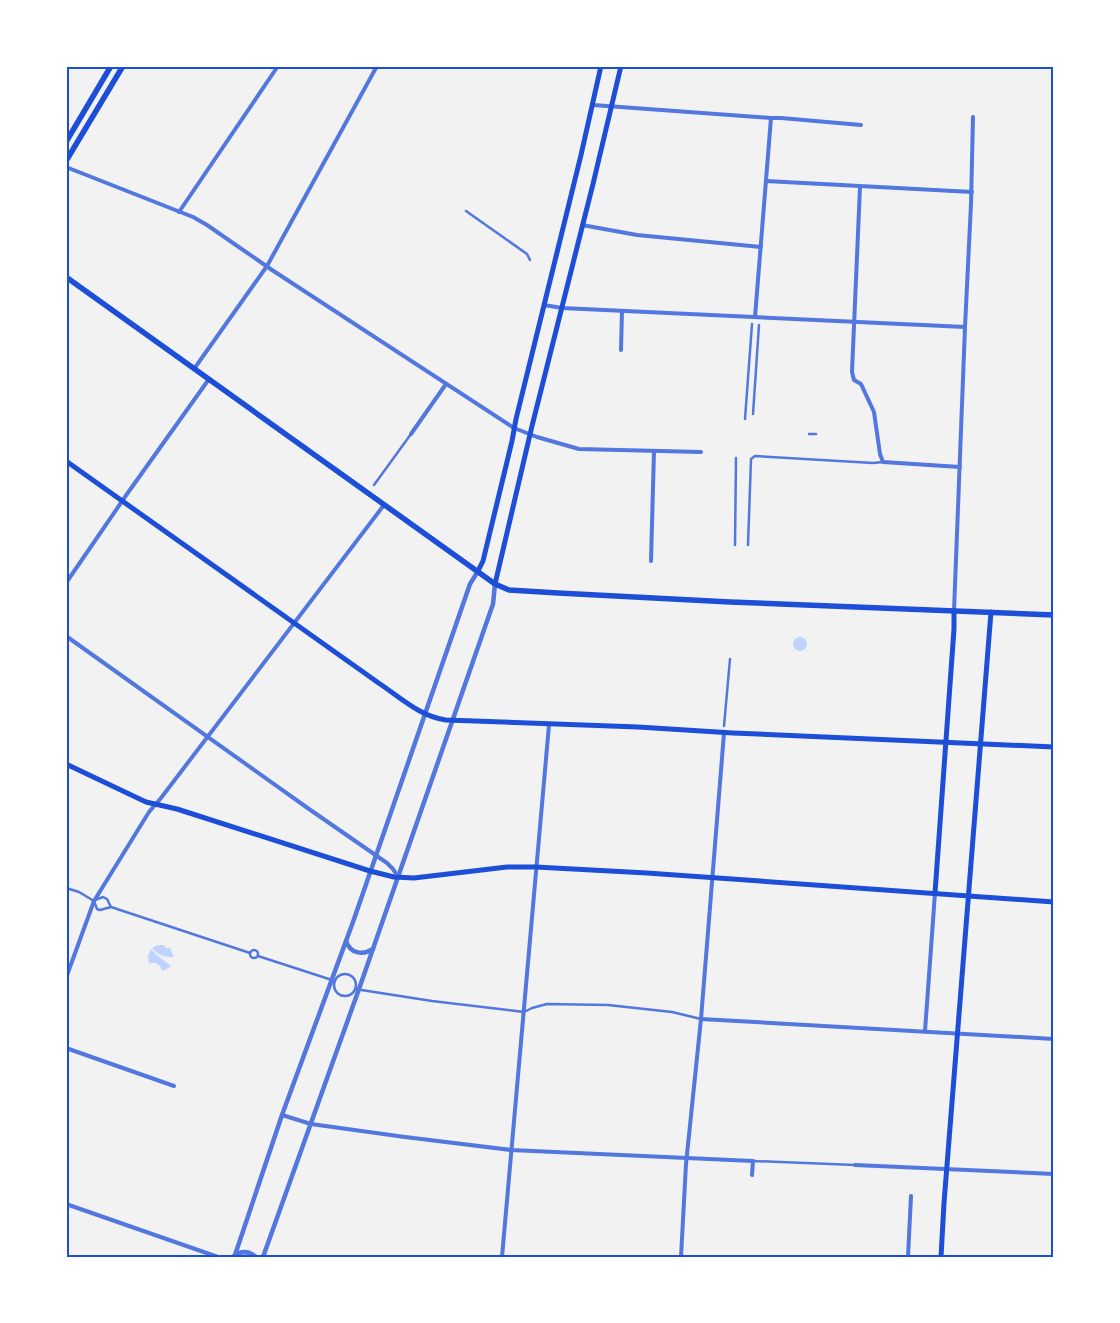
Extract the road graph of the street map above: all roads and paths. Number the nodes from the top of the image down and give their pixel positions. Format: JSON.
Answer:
{"nodes":[{"id":1,"x":111,"y":66,"type":"edge"},
{"id":2,"x":123,"y":66,"type":"edge"},
{"id":3,"x":278,"y":66,"type":"edge"},
{"id":4,"x":377,"y":66,"type":"edge"},
{"id":5,"x":601,"y":66,"type":"edge"},
{"id":6,"x":621,"y":66,"type":"edge"},
{"id":7,"x":592,"y":105,"type":"junction"},
{"id":8,"x":612,"y":106,"type":"junction"},
{"id":9,"x":973,"y":117,"type":"dead end"},
{"id":10,"x":771,"y":118,"type":"junction"},
{"id":11,"x":861,"y":125,"type":"dead end"},
{"id":12,"x":66,"y":142,"type":"edge"},
{"id":13,"x":66,"y":161,"type":"edge"},
{"id":14,"x":66,"y":167,"type":"edge"},
{"id":15,"x":766,"y":181,"type":"junction"},
{"id":16,"x":860,"y":187,"type":"junction"},
{"id":17,"x":972,"y":192,"type":"junction"},
{"id":18,"x":466,"y":211,"type":"dead end"},
{"id":19,"x":179,"y":212,"type":"junction"},
{"id":20,"x":582,"y":224,"type":"junction"},
{"id":21,"x":761,"y":247,"type":"junction"},
{"id":22,"x":530,"y":260,"type":"dead end"},
{"id":23,"x":267,"y":266,"type":"junction"},
{"id":24,"x":66,"y":277,"type":"edge"},
{"id":25,"x":544,"y":305,"type":"junction"},
{"id":26,"x":562,"y":308,"type":"junction"},
{"id":27,"x":622,"y":311,"type":"junction"},
{"id":28,"x":755,"y":317,"type":"junction"},
{"id":29,"x":854,"y":321,"type":"junction"},
{"id":30,"x":752,"y":324,"type":"dead end"},
{"id":31,"x":759,"y":325,"type":"dead end"},
{"id":32,"x":965,"y":327,"type":"junction"},
{"id":33,"x":621,"y":350,"type":"dead end"},
{"id":34,"x":194,"y":369,"type":"junction"},
{"id":35,"x":209,"y":379,"type":"junction"},
{"id":36,"x":446,"y":384,"type":"junction"},
{"id":37,"x":753,"y":414,"type":"dead end"},
{"id":38,"x":745,"y":419,"type":"dead end"},
{"id":39,"x":514,"y":428,"type":"junction"},
{"id":40,"x":411,"y":434,"type":"joint"},
{"id":41,"x":809,"y":434,"type":"dead end"},
{"id":42,"x":816,"y":434,"type":"dead end"},
{"id":43,"x":530,"y":435,"type":"junction"},
{"id":44,"x":654,"y":451,"type":"junction"},
{"id":45,"x":701,"y":452,"type":"dead end"},
{"id":46,"x":736,"y":458,"type":"dead end"},
{"id":47,"x":66,"y":461,"type":"edge"},
{"id":48,"x":883,"y":462,"type":"junction"},
{"id":49,"x":960,"y":467,"type":"junction"},
{"id":50,"x":374,"y":485,"type":"dead end"},
{"id":51,"x":122,"y":501,"type":"junction"},
{"id":52,"x":384,"y":505,"type":"junction"},
{"id":53,"x":735,"y":545,"type":"dead end"},
{"id":54,"x":748,"y":545,"type":"dead end"},
{"id":55,"x":651,"y":560,"type":"dead end"},
{"id":56,"x":478,"y":571,"type":"junction"},
{"id":57,"x":66,"y":583,"type":"edge"},
{"id":58,"x":496,"y":584,"type":"junction"},
{"id":59,"x":954,"y":611,"type":"junction"},
{"id":60,"x":991,"y":612,"type":"junction"},
{"id":61,"x":1054,"y":615,"type":"edge"},
{"id":62,"x":294,"y":623,"type":"junction"},
{"id":63,"x":66,"y":636,"type":"edge"},
{"id":64,"x":730,"y":658,"type":"dead end"},
{"id":65,"x":424,"y":714,"type":"junction"},
{"id":66,"x":452,"y":720,"type":"junction"},
{"id":67,"x":549,"y":725,"type":"junction"},
{"id":68,"x":724,"y":729,"type":"junction"},
{"id":69,"x":207,"y":736,"type":"junction"},
{"id":70,"x":946,"y":742,"type":"junction"},
{"id":71,"x":980,"y":744,"type":"junction"},
{"id":72,"x":1054,"y":747,"type":"edge"},
{"id":73,"x":66,"y":764,"type":"edge"},
{"id":74,"x":156,"y":804,"type":"junction"},
{"id":75,"x":375,"y":856,"type":"junction"},
{"id":76,"x":536,"y":867,"type":"junction"},
{"id":77,"x":370,"y":871,"type":"junction"},
{"id":78,"x":398,"y":877,"type":"junction"},
{"id":79,"x":712,"y":878,"type":"junction"},
{"id":80,"x":66,"y":888,"type":"edge"},
{"id":81,"x":935,"y":893,"type":"junction"},
{"id":82,"x":968,"y":896,"type":"junction"},
{"id":83,"x":94,"y":900,"type":"junction"},
{"id":84,"x":1054,"y":902,"type":"edge"},
{"id":85,"x":111,"y":907,"type":"junction"},
{"id":86,"x":346,"y":940,"type":"junction"},
{"id":87,"x":374,"y":949,"type":"junction"},
{"id":88,"x":250,"y":953,"type":"junction"},
{"id":89,"x":258,"y":956,"type":"junction"},
{"id":90,"x":66,"y":978,"type":"edge"},
{"id":91,"x":333,"y":981,"type":"junction"},
{"id":92,"x":357,"y":989,"type":"junction"},
{"id":93,"x":524,"y":1012,"type":"junction"},
{"id":94,"x":701,"y":1019,"type":"junction"},
{"id":95,"x":925,"y":1031,"type":"junction"},
{"id":96,"x":958,"y":1033,"type":"junction"},
{"id":97,"x":1054,"y":1039,"type":"edge"},
{"id":98,"x":66,"y":1048,"type":"edge"},
{"id":99,"x":174,"y":1086,"type":"dead end"},
{"id":100,"x":282,"y":1115,"type":"junction"},
{"id":101,"x":311,"y":1124,"type":"junction"},
{"id":102,"x":512,"y":1150,"type":"junction"},
{"id":103,"x":687,"y":1157,"type":"junction"},
{"id":104,"x":753,"y":1161,"type":"junction"},
{"id":105,"x":856,"y":1165,"type":"joint"},
{"id":106,"x":947,"y":1170,"type":"junction"},
{"id":107,"x":1054,"y":1174,"type":"edge"},
{"id":108,"x":752,"y":1175,"type":"dead end"},
{"id":109,"x":912,"y":1196,"type":"dead end"},
{"id":110,"x":66,"y":1204,"type":"edge"},
{"id":111,"x":234,"y":1256,"type":"edge"},
{"id":112,"x":218,"y":1257,"type":"edge"},
{"id":113,"x":256,"y":1257,"type":"edge"},
{"id":114,"x":263,"y":1257,"type":"edge"},
{"id":115,"x":502,"y":1257,"type":"edge"},
{"id":116,"x":681,"y":1257,"type":"edge"},
{"id":117,"x":908,"y":1257,"type":"edge"},
{"id":118,"x":941,"y":1257,"type":"edge"}],
"edges":[{"from":1,"to":12,"type":"main road"},
{"from":2,"to":13,"type":"main road"},
{"from":3,"to":19,"type":"street"},
{"from":4,"to":23,"type":"street"},
{"from":5,"to":7,"type":"main road"},
{"from":6,"to":8,"type":"main road"},
{"from":7,"to":8,"type":"street"},
{"from":7,"to":25,"type":"main road"},
{"from":8,"to":10,"type":"street"},
{"from":8,"to":20,"type":"main road"},
{"from":9,"to":17,"type":"street"},
{"from":10,"to":11,"type":"street"},
{"from":10,"to":15,"type":"street"},
{"from":14,"to":19,"type":"street"},
{"from":15,"to":16,"type":"street"},
{"from":15,"to":21,"type":"street"},
{"from":16,"to":17,"type":"street"},
{"from":16,"to":29,"type":"street"},
{"from":17,"to":32,"type":"street"},
{"from":18,"to":22,"type":"street"},
{"from":19,"to":23,"type":"street"},
{"from":20,"to":21,"type":"street"},
{"from":20,"to":26,"type":"main road"},
{"from":21,"to":28,"type":"street"},
{"from":23,"to":34,"type":"street"},
{"from":23,"to":36,"type":"street"},
{"from":24,"to":34,"type":"main road"},
{"from":25,"to":26,"type":"street"},
{"from":25,"to":39,"type":"main road"},
{"from":26,"to":27,"type":"street"},
{"from":26,"to":43,"type":"main road"},
{"from":27,"to":28,"type":"street"},
{"from":27,"to":33,"type":"street"},
{"from":28,"to":29,"type":"street"},
{"from":29,"to":32,"type":"street"},
{"from":29,"to":48,"type":"street"},
{"from":30,"to":38,"type":"street"},
{"from":31,"to":37,"type":"street"},
{"from":32,"to":49,"type":"street"},
{"from":34,"to":35,"type":"main road"},
{"from":35,"to":51,"type":"street"},
{"from":35,"to":52,"type":"main road"},
{"from":36,"to":39,"type":"street"},
{"from":36,"to":40,"type":"street"},
{"from":39,"to":43,"type":"street"},
{"from":39,"to":56,"type":"main road"},
{"from":40,"to":50,"type":"street"},
{"from":41,"to":42,"type":"street"},
{"from":43,"to":44,"type":"street"},
{"from":43,"to":58,"type":"main road"},
{"from":44,"to":45,"type":"street"},
{"from":44,"to":55,"type":"street"},
{"from":46,"to":53,"type":"street"},
{"from":47,"to":51,"type":"main road"},
{"from":48,"to":49,"type":"street"},
{"from":48,"to":54,"type":"street"},
{"from":49,"to":59,"type":"street"},
{"from":51,"to":57,"type":"street"},
{"from":51,"to":62,"type":"main road"},
{"from":52,"to":56,"type":"main road"},
{"from":52,"to":62,"type":"street"},
{"from":56,"to":58,"type":"main road"},
{"from":56,"to":65,"type":"street"},
{"from":58,"to":59,"type":"main road"},
{"from":58,"to":66,"type":"street"},
{"from":59,"to":60,"type":"main road"},
{"from":59,"to":70,"type":"main road"},
{"from":60,"to":61,"type":"main road"},
{"from":60,"to":71,"type":"main road"},
{"from":62,"to":65,"type":"main road"},
{"from":62,"to":69,"type":"street"},
{"from":63,"to":69,"type":"street"},
{"from":64,"to":68,"type":"street"},
{"from":65,"to":66,"type":"main road"},
{"from":65,"to":75,"type":"street"},
{"from":66,"to":67,"type":"main road"},
{"from":66,"to":78,"type":"street"},
{"from":67,"to":68,"type":"main road"},
{"from":67,"to":76,"type":"street"},
{"from":68,"to":70,"type":"main road"},
{"from":68,"to":79,"type":"street"},
{"from":69,"to":74,"type":"street"},
{"from":69,"to":75,"type":"street"},
{"from":70,"to":71,"type":"main road"},
{"from":70,"to":81,"type":"main road"},
{"from":71,"to":72,"type":"main road"},
{"from":71,"to":82,"type":"main road"},
{"from":73,"to":74,"type":"main road"},
{"from":74,"to":77,"type":"main road"},
{"from":74,"to":83,"type":"street"},
{"from":75,"to":77,"type":"street"},
{"from":75,"to":78,"type":"street"},
{"from":76,"to":78,"type":"main road"},
{"from":76,"to":79,"type":"main road"},
{"from":76,"to":93,"type":"street"},
{"from":77,"to":78,"type":"main road"},
{"from":77,"to":86,"type":"street"},
{"from":78,"to":87,"type":"street"},
{"from":79,"to":81,"type":"main road"},
{"from":79,"to":94,"type":"street"},
{"from":80,"to":83,"type":"street"},
{"from":81,"to":82,"type":"main road"},
{"from":81,"to":95,"type":"street"},
{"from":82,"to":84,"type":"main road"},
{"from":82,"to":96,"type":"main road"},
{"from":83,"to":85,"type":"street"},
{"from":83,"to":85,"type":"street"},
{"from":83,"to":90,"type":"street"},
{"from":85,"to":88,"type":"street"},
{"from":86,"to":87,"type":"street"},
{"from":86,"to":91,"type":"street"},
{"from":87,"to":92,"type":"street"},
{"from":88,"to":89,"type":"street"},
{"from":88,"to":89,"type":"street"},
{"from":89,"to":91,"type":"street"},
{"from":91,"to":92,"type":"street"},
{"from":91,"to":92,"type":"street"},
{"from":91,"to":100,"type":"street"},
{"from":92,"to":93,"type":"street"},
{"from":92,"to":101,"type":"street"},
{"from":93,"to":94,"type":"street"},
{"from":93,"to":102,"type":"street"},
{"from":94,"to":95,"type":"street"},
{"from":94,"to":103,"type":"street"},
{"from":95,"to":96,"type":"street"},
{"from":96,"to":97,"type":"street"},
{"from":96,"to":106,"type":"main road"},
{"from":98,"to":99,"type":"street"},
{"from":100,"to":101,"type":"street"},
{"from":100,"to":111,"type":"street"},
{"from":101,"to":102,"type":"street"},
{"from":101,"to":114,"type":"street"},
{"from":102,"to":103,"type":"street"},
{"from":102,"to":115,"type":"street"},
{"from":103,"to":104,"type":"street"},
{"from":103,"to":116,"type":"street"},
{"from":104,"to":105,"type":"street"},
{"from":104,"to":108,"type":"street"},
{"from":105,"to":106,"type":"street"},
{"from":106,"to":107,"type":"street"},
{"from":106,"to":118,"type":"main road"},
{"from":109,"to":117,"type":"street"},
{"from":110,"to":112,"type":"street"},
{"from":111,"to":113,"type":"street"}]}
